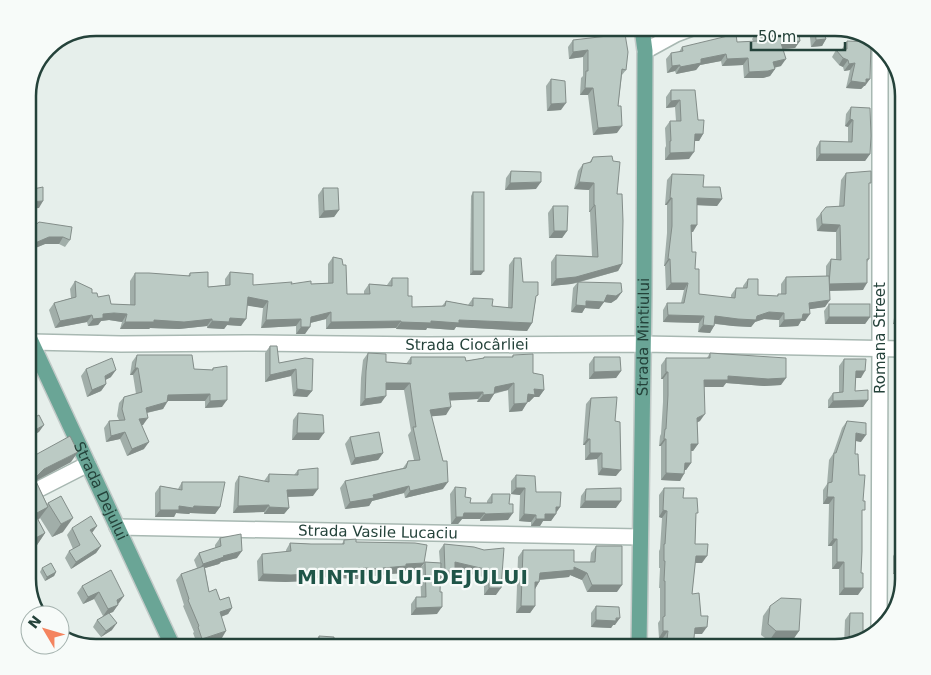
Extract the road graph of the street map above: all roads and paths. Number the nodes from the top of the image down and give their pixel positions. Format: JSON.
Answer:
{"nodes":[{"id":1,"x":643,"y":36,"type":"edge"},
{"id":2,"x":672,"y":36,"type":"edge"},
{"id":3,"x":644,"y":51,"type":"junction"},
{"id":4,"x":880,"y":57,"type":"edge"},
{"id":5,"x":36,"y":338,"type":"edge"},
{"id":6,"x":642,"y":344,"type":"junction"},
{"id":7,"x":880,"y":349,"type":"junction"},
{"id":8,"x":895,"y":349,"type":"edge"},
{"id":9,"x":36,"y":353,"type":"edge"},
{"id":10,"x":88,"y":464,"type":"junction"},
{"id":11,"x":41,"y":488,"type":"edge"},
{"id":12,"x":117,"y":527,"type":"junction"},
{"id":13,"x":640,"y":537,"type":"junction"},
{"id":14,"x":879,"y":619,"type":"edge"},
{"id":15,"x":169,"y":639,"type":"edge"},
{"id":16,"x":639,"y":639,"type":"edge"}],
"edges":[{"from":1,"to":3,"type":"main road","name":"Strada Mintiului"},
{"from":2,"to":3,"type":"street"},
{"from":3,"to":6,"type":"main road","name":"Strada Mintiului"},
{"from":4,"to":7,"type":"street","name":"Romana Street"},
{"from":5,"to":6,"type":"street","name":"Strada Ciocârliei"},
{"from":6,"to":7,"type":"street","name":"Strada Ciocârliei"},
{"from":6,"to":13,"type":"main road","name":"Strada Mintiului"},
{"from":7,"to":8,"type":"street","name":"Strada Ciocârliei"},
{"from":7,"to":14,"type":"street","name":"Romana Street"},
{"from":9,"to":10,"type":"main road","name":"Strada Dejului"},
{"from":10,"to":11,"type":"street"},
{"from":10,"to":12,"type":"main road","name":"Strada Dejului"},
{"from":12,"to":13,"type":"street","name":"Strada Vasile Lucaciu"},
{"from":12,"to":15,"type":"main road","name":"Strada Dejului"},
{"from":13,"to":16,"type":"main road","name":"Strada Mintiului"}]}
